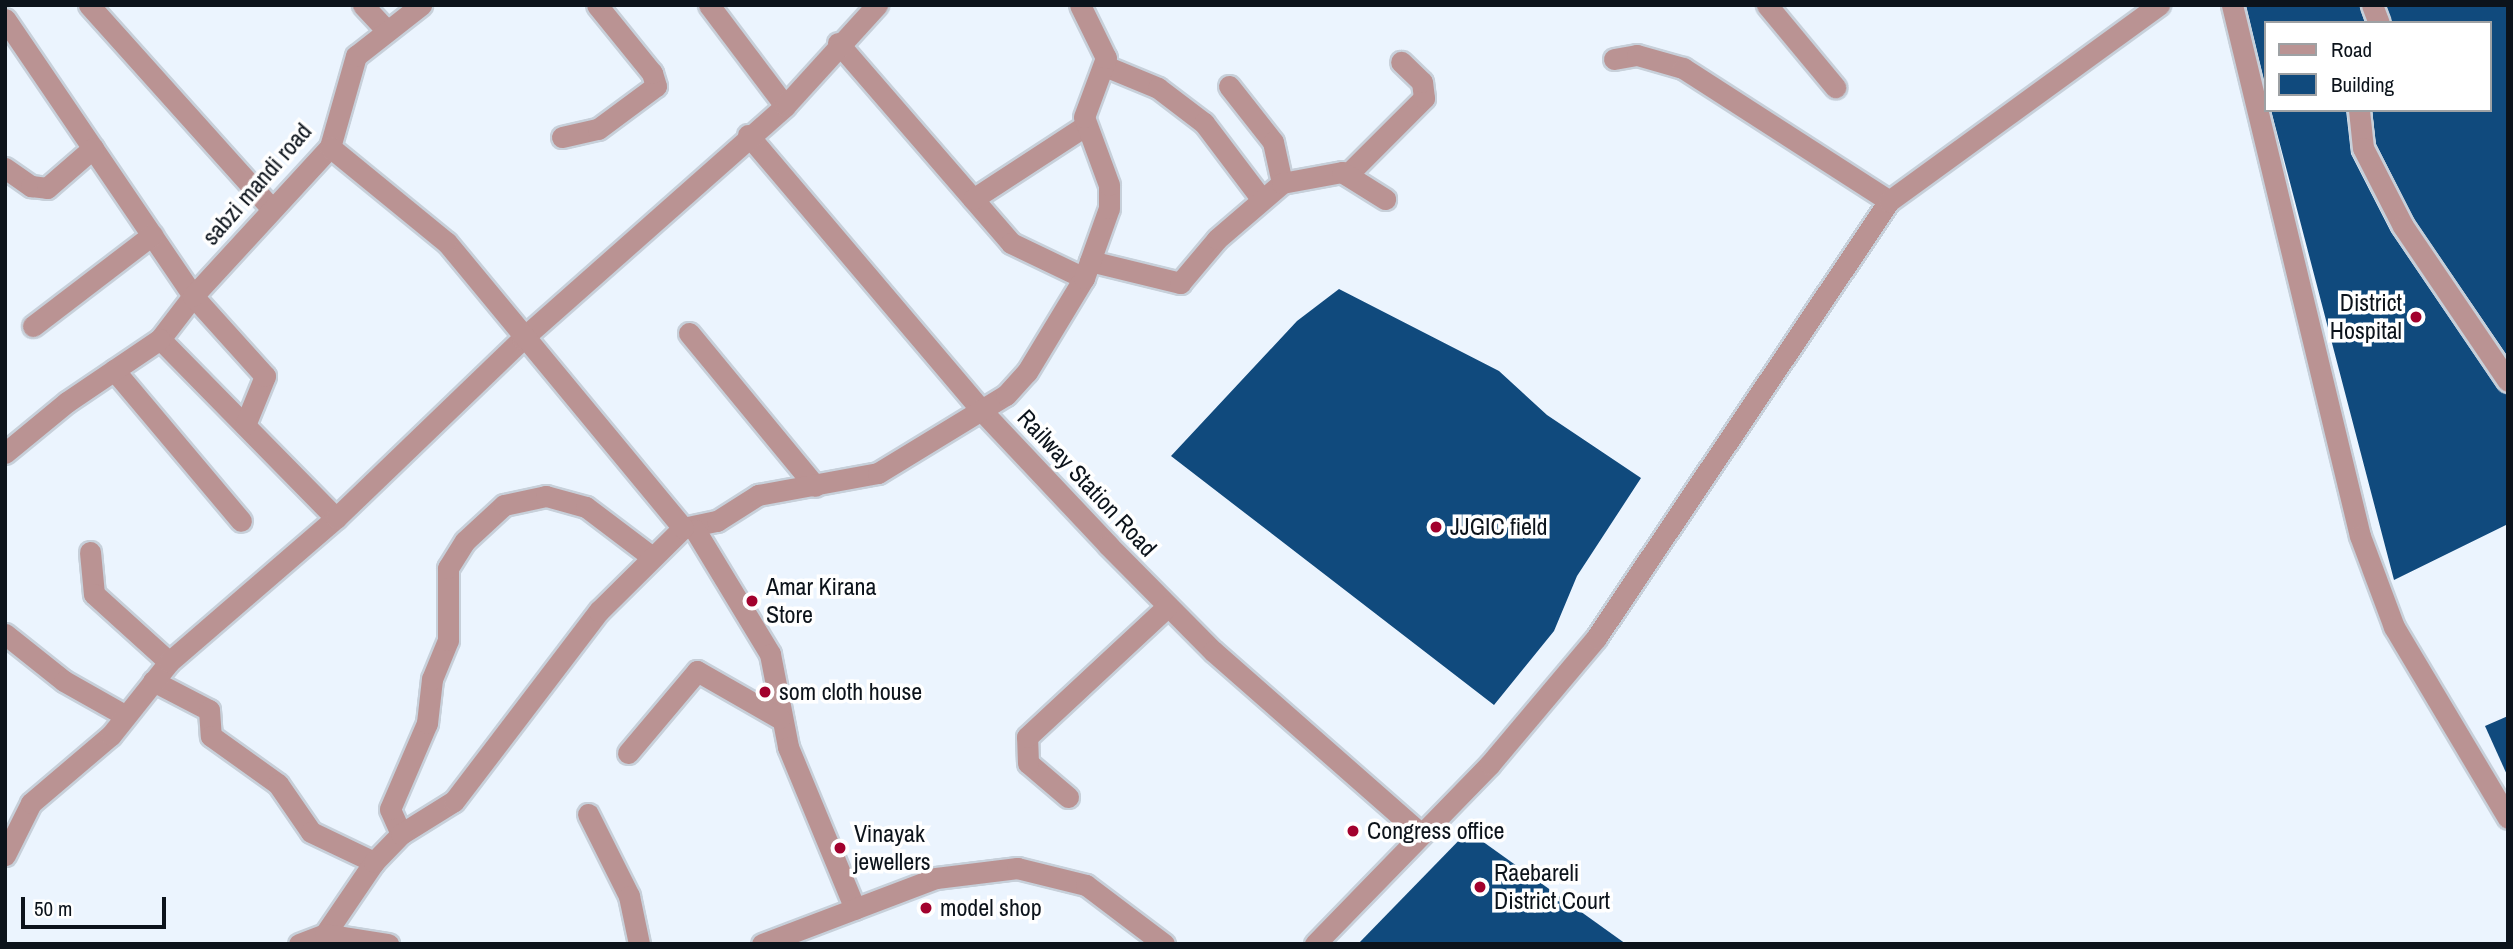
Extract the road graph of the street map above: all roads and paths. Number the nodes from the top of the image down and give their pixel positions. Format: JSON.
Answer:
{"nodes":[{"id":1,"x":89,"y":5,"type":"edge"},
{"id":2,"x":363,"y":5,"type":"edge"},
{"id":3,"x":421,"y":5,"type":"edge"},
{"id":4,"x":597,"y":5,"type":"edge"},
{"id":5,"x":709,"y":5,"type":"edge"},
{"id":6,"x":877,"y":5,"type":"edge"},
{"id":7,"x":1080,"y":5,"type":"edge"},
{"id":8,"x":1767,"y":5,"type":"edge"},
{"id":9,"x":2160,"y":5,"type":"edge"},
{"id":10,"x":2232,"y":5,"type":"edge"},
{"id":11,"x":5,"y":19,"type":"edge"},
{"id":12,"x":386,"y":30,"type":"junction"},
{"id":13,"x":838,"y":43,"type":"junction"},
{"id":14,"x":1614,"y":59,"type":"dead end"},
{"id":15,"x":1401,"y":62,"type":"dead end"},
{"id":16,"x":1105,"y":66,"type":"junction"},
{"id":17,"x":1229,"y":86,"type":"dead end"},
{"id":18,"x":1835,"y":87,"type":"dead end"},
{"id":19,"x":785,"y":106,"type":"junction"},
{"id":20,"x":2359,"y":112,"type":"edge"},
{"id":21,"x":1085,"y":126,"type":"junction"},
{"id":22,"x":748,"y":135,"type":"junction"},
{"id":23,"x":562,"y":137,"type":"dead end"},
{"id":24,"x":330,"y":147,"type":"junction"},
{"id":25,"x":93,"y":148,"type":"junction"},
{"id":26,"x":5,"y":168,"type":"edge"},
{"id":27,"x":1347,"y":175,"type":"junction"},
{"id":28,"x":1282,"y":183,"type":"junction"},
{"id":29,"x":1260,"y":197,"type":"junction"},
{"id":30,"x":973,"y":199,"type":"junction"},
{"id":31,"x":1385,"y":199,"type":"dead end"},
{"id":32,"x":1889,"y":201,"type":"junction"},
{"id":33,"x":272,"y":209,"type":"junction"},
{"id":34,"x":152,"y":235,"type":"junction"},
{"id":35,"x":1087,"y":270,"type":"junction"},
{"id":36,"x":193,"y":296,"type":"junction"},
{"id":37,"x":33,"y":326,"type":"dead end"},
{"id":38,"x":689,"y":333,"type":"dead end"},
{"id":39,"x":160,"y":339,"type":"junction"},
{"id":40,"x":522,"y":339,"type":"junction"},
{"id":41,"x":114,"y":370,"type":"junction"},
{"id":42,"x":2508,"y":381,"type":"edge"},
{"id":43,"x":981,"y":410,"type":"junction"},
{"id":44,"x":244,"y":425,"type":"junction"},
{"id":45,"x":5,"y":453,"type":"edge"},
{"id":46,"x":815,"y":486,"type":"junction"},
{"id":47,"x":337,"y":518,"type":"junction"},
{"id":48,"x":241,"y":521,"type":"dead end"},
{"id":49,"x":689,"y":529,"type":"junction"},
{"id":50,"x":90,"y":552,"type":"dead end"},
{"id":51,"x":652,"y":557,"type":"junction"},
{"id":52,"x":1168,"y":606,"type":"junction"},
{"id":53,"x":5,"y":634,"type":"edge"},
{"id":54,"x":169,"y":662,"type":"junction"},
{"id":55,"x":153,"y":681,"type":"junction"},
{"id":56,"x":126,"y":716,"type":"junction"},
{"id":57,"x":779,"y":718,"type":"junction"},
{"id":58,"x":628,"y":753,"type":"dead end"},
{"id":59,"x":1068,"y":797,"type":"dead end"},
{"id":60,"x":16,"y":812,"type":"edge"},
{"id":61,"x":588,"y":814,"type":"dead end"},
{"id":62,"x":2508,"y":818,"type":"edge"},
{"id":63,"x":401,"y":834,"type":"junction"},
{"id":64,"x":1421,"y":834,"type":"junction"},
{"id":65,"x":5,"y":855,"type":"edge"},
{"id":66,"x":374,"y":862,"type":"junction"},
{"id":67,"x":855,"y":909,"type":"junction"},
{"id":68,"x":325,"y":934,"type":"junction"},
{"id":69,"x":299,"y":944,"type":"edge"},
{"id":70,"x":388,"y":944,"type":"edge"},
{"id":71,"x":639,"y":944,"type":"edge"},
{"id":72,"x":762,"y":944,"type":"edge"},
{"id":73,"x":1164,"y":944,"type":"edge"},
{"id":74,"x":1315,"y":944,"type":"edge"}],
"edges":[{"from":1,"to":33,"type":"street"},
{"from":2,"to":12,"type":"street"},
{"from":3,"to":12,"type":"street","name":"sabzi mandi road"},
{"from":4,"to":23,"type":"street"},
{"from":5,"to":19,"type":"street"},
{"from":6,"to":13,"type":"street"},
{"from":7,"to":16,"type":"street"},
{"from":8,"to":18,"type":"street"},
{"from":9,"to":32,"type":"street"},
{"from":10,"to":62,"type":"street"},
{"from":11,"to":25,"type":"street"},
{"from":12,"to":24,"type":"street","name":"sabzi mandi road"},
{"from":13,"to":19,"type":"street"},
{"from":13,"to":30,"type":"street"},
{"from":14,"to":32,"type":"street"},
{"from":15,"to":27,"type":"street"},
{"from":16,"to":21,"type":"street"},
{"from":16,"to":29,"type":"street"},
{"from":17,"to":28,"type":"street"},
{"from":19,"to":22,"type":"street"},
{"from":20,"to":42,"type":"street"},
{"from":21,"to":30,"type":"street"},
{"from":21,"to":35,"type":"street"},
{"from":22,"to":40,"type":"street"},
{"from":22,"to":43,"type":"street","name":"Railway Station Road"},
{"from":24,"to":33,"type":"street","name":"sabzi mandi road"},
{"from":24,"to":40,"type":"street"},
{"from":25,"to":26,"type":"street"},
{"from":25,"to":34,"type":"street"},
{"from":27,"to":28,"type":"street"},
{"from":27,"to":31,"type":"street"},
{"from":28,"to":29,"type":"street"},
{"from":29,"to":35,"type":"street"},
{"from":30,"to":35,"type":"street"},
{"from":32,"to":64,"type":"street"},
{"from":33,"to":36,"type":"street","name":"sabzi mandi road"},
{"from":34,"to":36,"type":"street"},
{"from":34,"to":37,"type":"street"},
{"from":35,"to":43,"type":"street"},
{"from":36,"to":39,"type":"street","name":"sabzi mandi road"},
{"from":36,"to":44,"type":"street"},
{"from":38,"to":46,"type":"street"},
{"from":39,"to":41,"type":"street","name":"sabzi mandi road"},
{"from":39,"to":44,"type":"street"},
{"from":40,"to":47,"type":"street"},
{"from":40,"to":49,"type":"street"},
{"from":41,"to":45,"type":"street","name":"sabzi mandi road"},
{"from":41,"to":48,"type":"street"},
{"from":43,"to":46,"type":"street"},
{"from":43,"to":52,"type":"street","name":"Railway Station Road"},
{"from":44,"to":47,"type":"street"},
{"from":46,"to":49,"type":"street"},
{"from":47,"to":54,"type":"street"},
{"from":49,"to":51,"type":"street"},
{"from":49,"to":57,"type":"street"},
{"from":50,"to":54,"type":"street"},
{"from":51,"to":63,"type":"street"},
{"from":51,"to":63,"type":"street"},
{"from":52,"to":59,"type":"street"},
{"from":52,"to":64,"type":"street","name":"Railway Station Road"},
{"from":53,"to":56,"type":"street"},
{"from":54,"to":55,"type":"street"},
{"from":55,"to":56,"type":"street"},
{"from":55,"to":66,"type":"street"},
{"from":56,"to":60,"type":"street"},
{"from":57,"to":58,"type":"street"},
{"from":57,"to":67,"type":"street"},
{"from":60,"to":65,"type":"street"},
{"from":61,"to":71,"type":"street"},
{"from":63,"to":66,"type":"street"},
{"from":64,"to":74,"type":"street"},
{"from":66,"to":68,"type":"street"},
{"from":67,"to":72,"type":"street"},
{"from":67,"to":73,"type":"street"},
{"from":68,"to":69,"type":"street"},
{"from":68,"to":70,"type":"street"}]}
